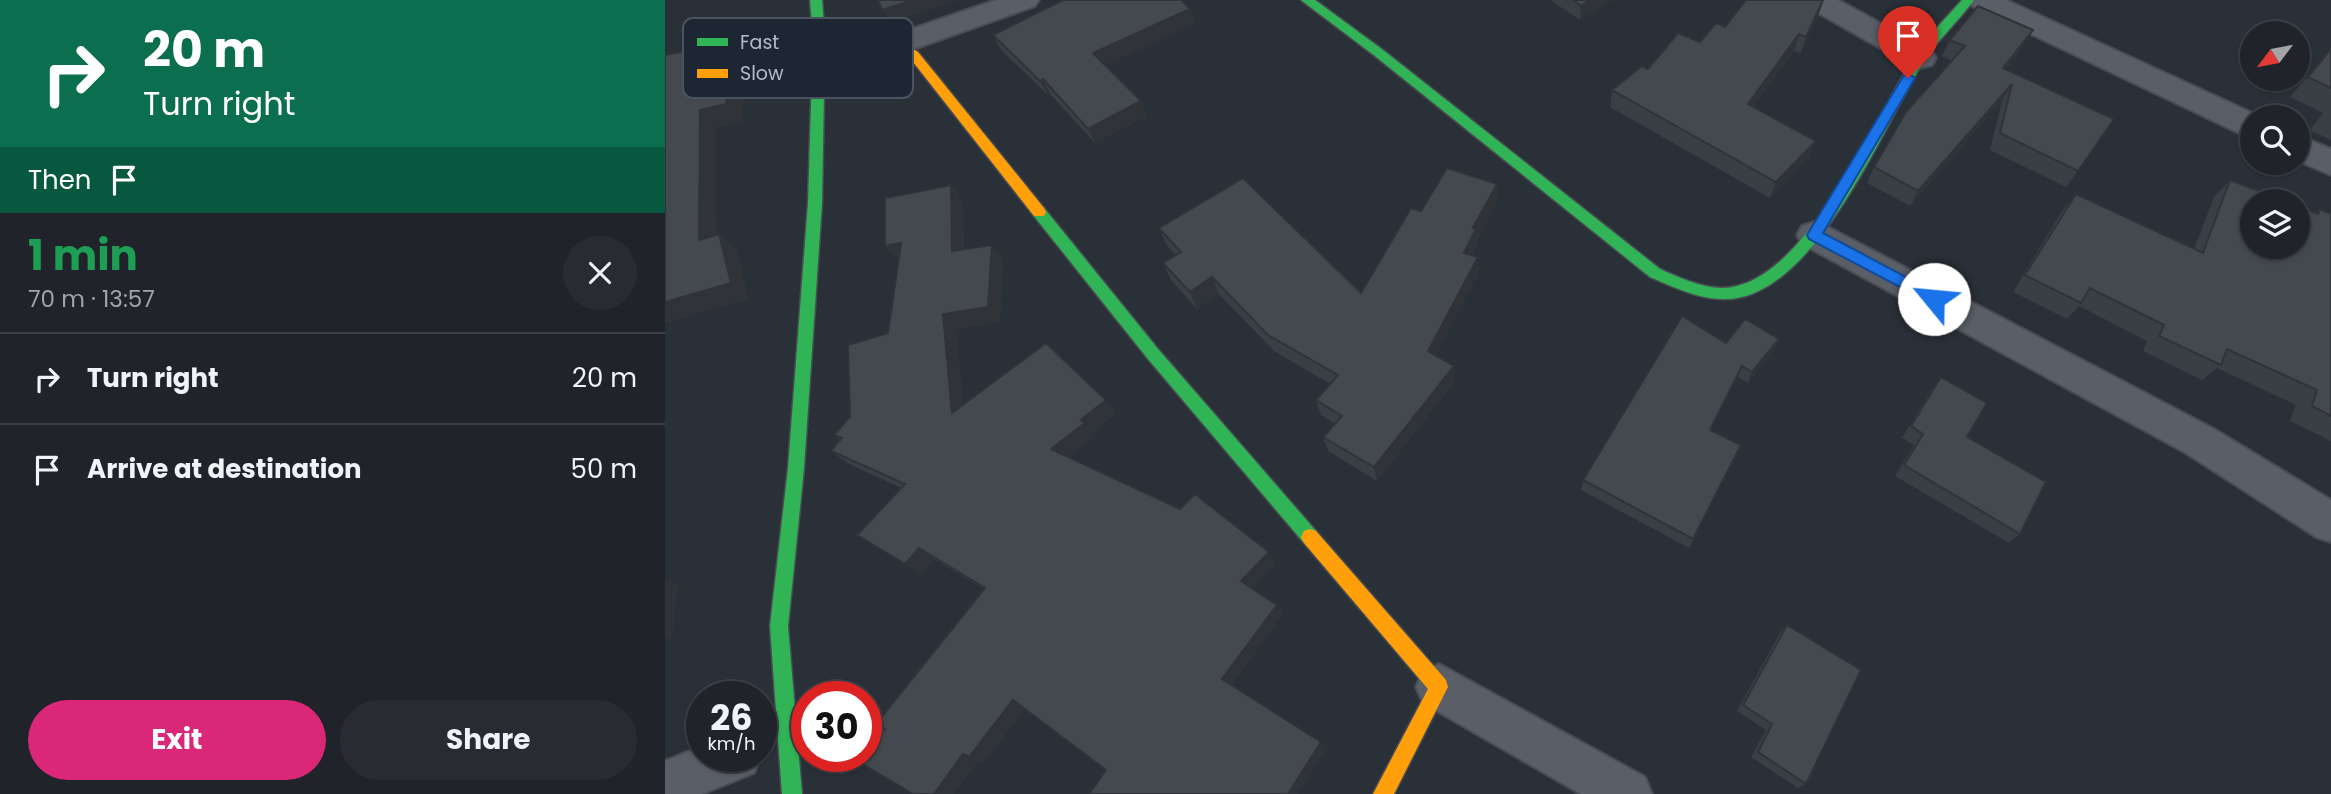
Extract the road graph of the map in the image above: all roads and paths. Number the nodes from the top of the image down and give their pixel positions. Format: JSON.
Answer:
{"nodes":[{"id":1,"x":816,"y":0,"type":"edge"},
{"id":2,"x":1025,"y":0,"type":"edge"},
{"id":3,"x":1307,"y":0,"type":"edge"},
{"id":4,"x":1815,"y":0,"type":"edge"},
{"id":5,"x":1968,"y":0,"type":"edge"},
{"id":6,"x":1982,"y":0,"type":"edge"},
{"id":7,"x":816,"y":18,"type":"edge"},
{"id":8,"x":913,"y":38,"type":"edge"},
{"id":9,"x":913,"y":54,"type":"edge"},
{"id":10,"x":1921,"y":58,"type":"junction"},
{"id":11,"x":817,"y":98,"type":"edge"},
{"id":12,"x":2240,"y":120,"type":"edge"},
{"id":13,"x":2310,"y":153,"type":"edge"},
{"id":14,"x":2331,"y":163,"type":"edge"},
{"id":15,"x":1814,"y":235,"type":"junction"},
{"id":16,"x":2331,"y":523,"type":"edge"},
{"id":17,"x":777,"y":681,"type":"edge"},
{"id":18,"x":1439,"y":687,"type":"junction"},
{"id":19,"x":777,"y":750,"type":"edge"},
{"id":20,"x":697,"y":772,"type":"edge"},
{"id":21,"x":665,"y":785,"type":"edge"},
{"id":22,"x":792,"y":794,"type":"edge"},
{"id":23,"x":1383,"y":794,"type":"edge"},
{"id":24,"x":1628,"y":794,"type":"edge"}],
"edges":[{"from":1,"to":7,"type":"street"},
{"from":2,"to":8,"type":"street"},
{"from":3,"to":15,"type":"street"},
{"from":4,"to":10,"type":"street"},
{"from":5,"to":10,"type":"street"},
{"from":6,"to":12,"type":"street"},
{"from":9,"to":18,"type":"street"},
{"from":10,"to":15,"type":"street"},
{"from":11,"to":17,"type":"street"},
{"from":13,"to":14,"type":"street"},
{"from":15,"to":16,"type":"street"},
{"from":18,"to":23,"type":"street"},
{"from":18,"to":24,"type":"street"},
{"from":19,"to":22,"type":"street"},
{"from":20,"to":21,"type":"street"}]}
